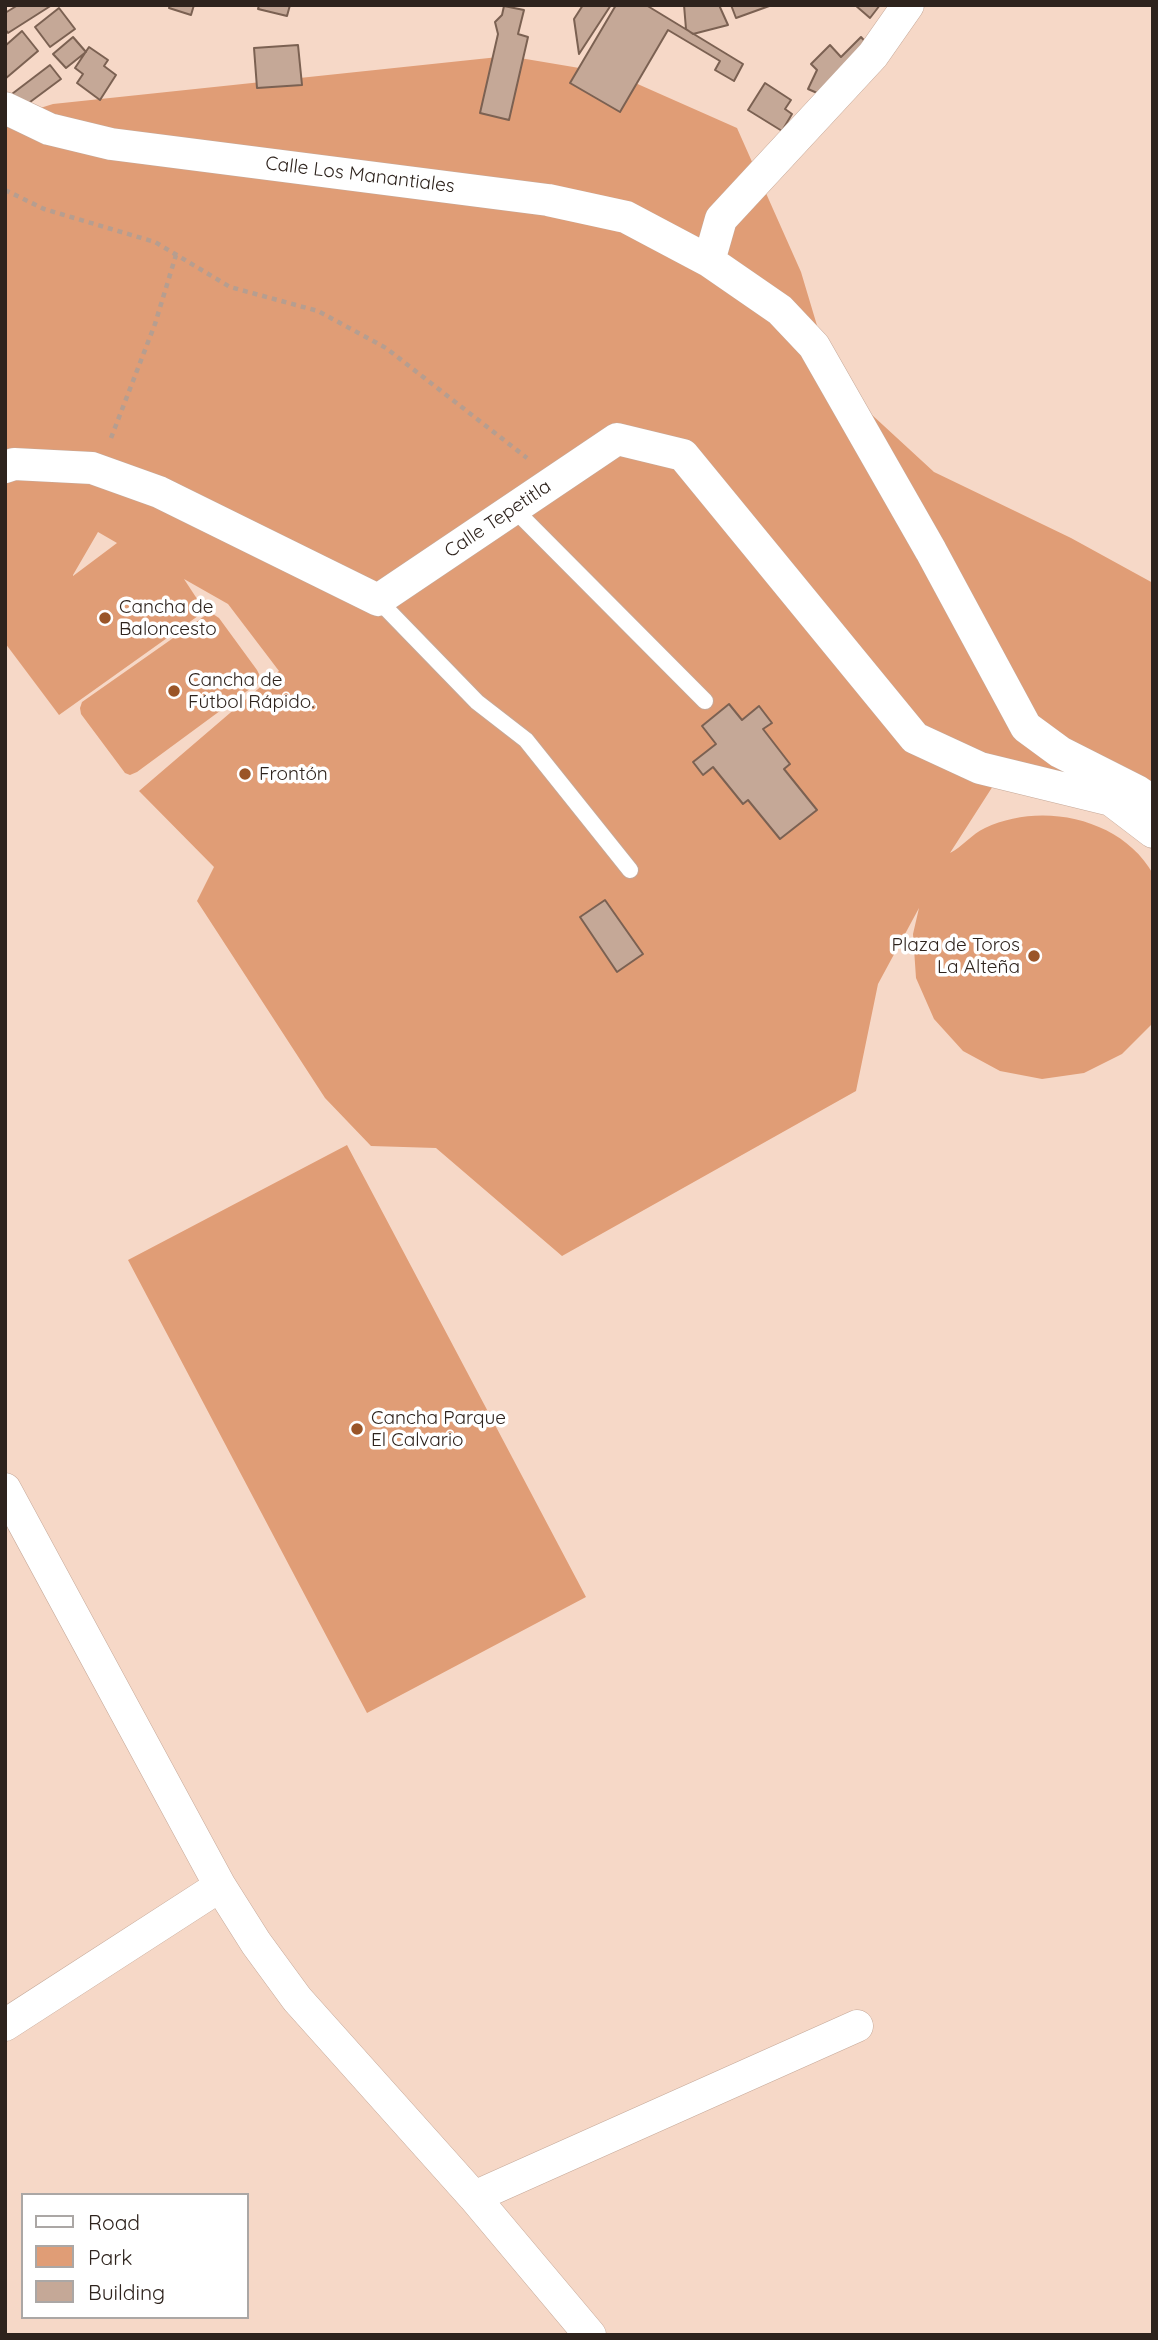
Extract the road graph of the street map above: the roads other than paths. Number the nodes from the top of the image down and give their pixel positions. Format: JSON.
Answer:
{"nodes":[{"id":1,"x":908,"y":5,"type":"edge"},
{"id":2,"x":5,"y":108,"type":"edge"},
{"id":3,"x":709,"y":261,"type":"junction"},
{"id":4,"x":5,"y":467,"type":"edge"},
{"id":5,"x":513,"y":509,"type":"junction"},
{"id":6,"x":378,"y":600,"type":"junction"},
{"id":7,"x":705,"y":701,"type":"dead end"},
{"id":8,"x":1153,"y":802,"type":"edge"},
{"id":9,"x":1153,"y":832,"type":"edge"},
{"id":10,"x":630,"y":870,"type":"dead end"},
{"id":11,"x":5,"y":1489,"type":"edge"},
{"id":12,"x":220,"y":1886,"type":"junction"},
{"id":13,"x":5,"y":2025,"type":"edge"},
{"id":14,"x":857,"y":2026,"type":"dead end"},
{"id":15,"x":474,"y":2197,"type":"junction"},
{"id":16,"x":590,"y":2335,"type":"edge"}],
"edges":[{"from":1,"to":3,"type":"street"},
{"from":2,"to":3,"type":"street","name":"Calle Los Manantiales"},
{"from":3,"to":8,"type":"street","name":"Calle Los Manantiales"},
{"from":4,"to":6,"type":"street"},
{"from":5,"to":6,"type":"street","name":"Calle Tepetitla"},
{"from":5,"to":7,"type":"lane"},
{"from":5,"to":9,"type":"street","name":"Calle Tepetitla"},
{"from":6,"to":10,"type":"lane"},
{"from":11,"to":12,"type":"street"},
{"from":12,"to":13,"type":"street"},
{"from":12,"to":15,"type":"street"},
{"from":14,"to":15,"type":"street"},
{"from":15,"to":16,"type":"street"}]}
